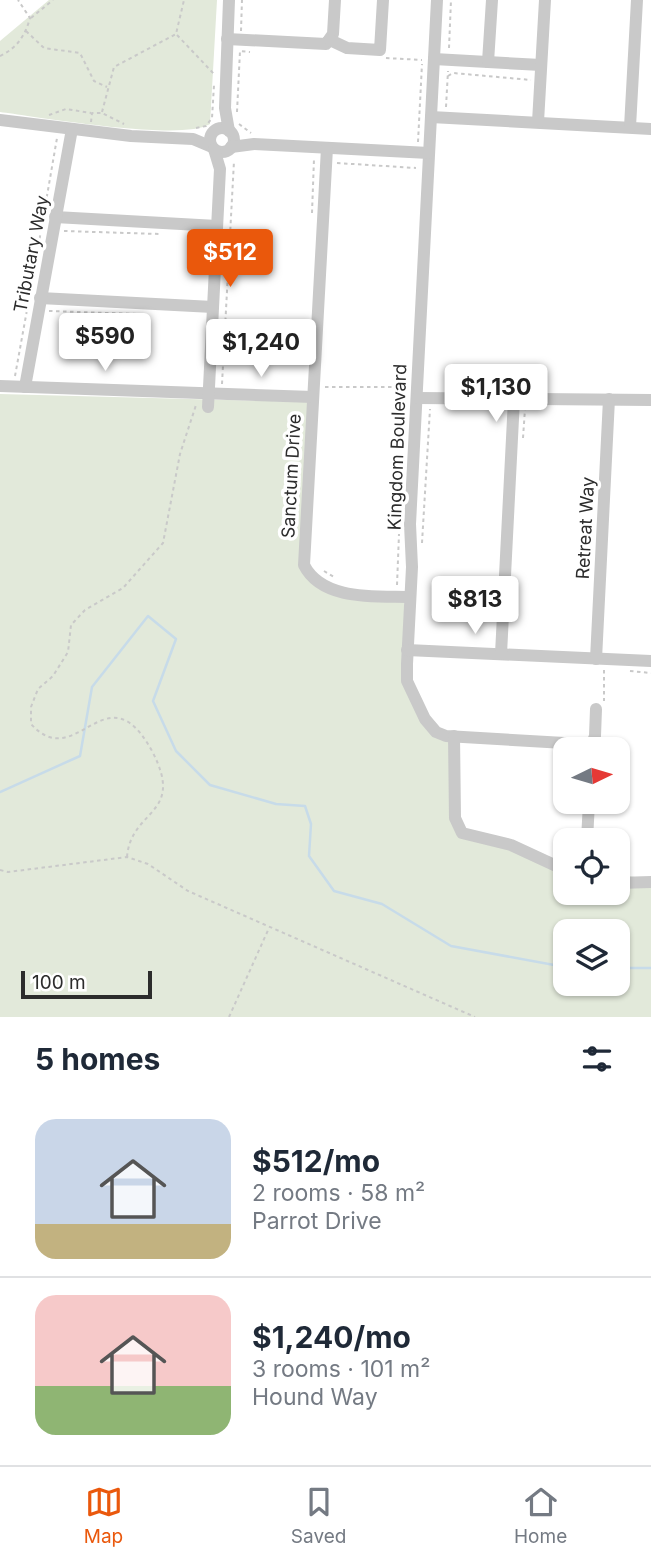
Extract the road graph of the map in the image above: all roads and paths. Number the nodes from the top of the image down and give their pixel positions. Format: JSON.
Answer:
{"nodes":[{"id":1,"x":19,"y":0,"type":"edge"},
{"id":2,"x":53,"y":0,"type":"edge"},
{"id":3,"x":184,"y":0,"type":"edge"},
{"id":4,"x":229,"y":0,"type":"edge"},
{"id":5,"x":242,"y":0,"type":"edge"},
{"id":6,"x":335,"y":0,"type":"edge"},
{"id":7,"x":383,"y":0,"type":"edge"},
{"id":8,"x":437,"y":0,"type":"edge"},
{"id":9,"x":492,"y":0,"type":"edge"},
{"id":10,"x":545,"y":0,"type":"edge"},
{"id":11,"x":637,"y":0,"type":"edge"},
{"id":12,"x":30,"y":19,"type":"junction"},
{"id":13,"x":26,"y":31,"type":"junction"},
{"id":14,"x":241,"y":32,"type":"dead end"},
{"id":15,"x":176,"y":34,"type":"junction"},
{"id":16,"x":227,"y":39,"type":"junction"},
{"id":17,"x":330,"y":40,"type":"junction"},
{"id":18,"x":253,"y":52,"type":"dead end"},
{"id":19,"x":0,"y":55,"type":"edge"},
{"id":20,"x":434,"y":60,"type":"junction"},
{"id":21,"x":216,"y":62,"type":"dead end"},
{"id":22,"x":488,"y":62,"type":"junction"},
{"id":23,"x":537,"y":65,"type":"junction"},
{"id":24,"x":215,"y":75,"type":"junction"},
{"id":25,"x":448,"y":76,"type":"dead end"},
{"id":26,"x":108,"y":87,"type":"junction"},
{"id":27,"x":446,"y":109,"type":"dead end"},
{"id":28,"x":452,"y":109,"type":"dead end"},
{"id":29,"x":92,"y":113,"type":"junction"},
{"id":30,"x":102,"y":113,"type":"junction"},
{"id":31,"x":46,"y":116,"type":"dead end"},
{"id":32,"x":431,"y":117,"type":"junction"},
{"id":33,"x":0,"y":120,"type":"edge"},
{"id":34,"x":538,"y":122,"type":"junction"},
{"id":35,"x":129,"y":126,"type":"dead end"},
{"id":36,"x":630,"y":127,"type":"junction"},
{"id":37,"x":72,"y":129,"type":"junction"},
{"id":38,"x":651,"y":129,"type":"edge"},
{"id":39,"x":89,"y":131,"type":"junction"},
{"id":40,"x":214,"y":131,"type":"junction"},
{"id":41,"x":194,"y":134,"type":"junction"},
{"id":42,"x":46,"y":136,"type":"dead end"},
{"id":43,"x":229,"y":136,"type":"junction"},
{"id":44,"x":213,"y":148,"type":"junction"},
{"id":45,"x":327,"y":148,"type":"junction"},
{"id":46,"x":429,"y":153,"type":"junction"},
{"id":47,"x":220,"y":169,"type":"junction"},
{"id":48,"x":55,"y":217,"type":"junction"},
{"id":49,"x":217,"y":226,"type":"junction"},
{"id":50,"x":61,"y":231,"type":"dead end"},
{"id":51,"x":166,"y":234,"type":"dead end"},
{"id":52,"x":40,"y":298,"type":"junction"},
{"id":53,"x":213,"y":307,"type":"junction"},
{"id":54,"x":46,"y":311,"type":"dead end"},
{"id":55,"x":150,"y":315,"type":"dead end"},
{"id":56,"x":20,"y":383,"type":"junction"},
{"id":57,"x":222,"y":385,"type":"dead end"},
{"id":58,"x":0,"y":386,"type":"edge"},
{"id":59,"x":324,"y":387,"type":"dead end"},
{"id":60,"x":407,"y":387,"type":"dead end"},
{"id":61,"x":203,"y":393,"type":"junction"},
{"id":62,"x":313,"y":397,"type":"junction"},
{"id":63,"x":417,"y":398,"type":"junction"},
{"id":64,"x":514,"y":399,"type":"junction"},
{"id":65,"x":609,"y":399,"type":"junction"},
{"id":66,"x":651,"y":400,"type":"edge"},
{"id":67,"x":208,"y":407,"type":"dead end"},
{"id":68,"x":430,"y":409,"type":"dead end"},
{"id":69,"x":422,"y":548,"type":"dead end"},
{"id":70,"x":409,"y":597,"type":"junction"},
{"id":71,"x":407,"y":650,"type":"junction"},
{"id":72,"x":501,"y":654,"type":"junction"},
{"id":73,"x":651,"y":661,"type":"edge"},
{"id":74,"x":594,"y":664,"type":"junction"},
{"id":75,"x":600,"y":709,"type":"joint"},
{"id":76,"x":454,"y":736,"type":"junction"},
{"id":77,"x":595,"y":737,"type":"edge"},
{"id":78,"x":553,"y":742,"type":"edge"},
{"id":79,"x":127,"y":856,"type":"junction"},
{"id":80,"x":553,"y":865,"type":"edge"},
{"id":81,"x":0,"y":870,"type":"edge"},
{"id":82,"x":630,"y":883,"type":"edge"},
{"id":83,"x":651,"y":883,"type":"edge"},
{"id":84,"x":269,"y":927,"type":"junction"},
{"id":85,"x":229,"y":1017,"type":"edge"},
{"id":86,"x":475,"y":1017,"type":"edge"}],
"edges":[{"from":1,"to":12,"type":"path"},
{"from":2,"to":12,"type":"path"},
{"from":3,"to":15,"type":"path"},
{"from":4,"to":16,"type":"street"},
{"from":5,"to":14,"type":"path"},
{"from":6,"to":17,"type":"street"},
{"from":7,"to":17,"type":"street"},
{"from":8,"to":20,"type":"street","name":"Kingdom Boulevard"},
{"from":9,"to":22,"type":"street"},
{"from":10,"to":23,"type":"street"},
{"from":11,"to":36,"type":"street"},
{"from":12,"to":13,"type":"path"},
{"from":13,"to":19,"type":"path"},
{"from":13,"to":26,"type":"path"},
{"from":15,"to":24,"type":"path"},
{"from":15,"to":26,"type":"path"},
{"from":16,"to":17,"type":"street"},
{"from":16,"to":43,"type":"street"},
{"from":18,"to":43,"type":"path"},
{"from":20,"to":22,"type":"street"},
{"from":20,"to":32,"type":"street","name":"Kingdom Boulevard"},
{"from":21,"to":24,"type":"path"},
{"from":22,"to":23,"type":"street"},
{"from":23,"to":25,"type":"path"},
{"from":23,"to":34,"type":"street"},
{"from":24,"to":41,"type":"path"},
{"from":26,"to":30,"type":"path"},
{"from":27,"to":28,"type":"path"},
{"from":29,"to":30,"type":"path"},
{"from":29,"to":31,"type":"path"},
{"from":29,"to":39,"type":"path"},
{"from":30,"to":35,"type":"path"},
{"from":32,"to":34,"type":"street"},
{"from":32,"to":46,"type":"street","name":"Kingdom Boulevard"},
{"from":33,"to":37,"type":"street"},
{"from":34,"to":36,"type":"street"},
{"from":36,"to":38,"type":"street"},
{"from":37,"to":39,"type":"street"},
{"from":37,"to":48,"type":"street","name":"Tributary Way"},
{"from":39,"to":41,"type":"street"},
{"from":40,"to":41,"type":"street"},
{"from":40,"to":43,"type":"street"},
{"from":40,"to":43,"type":"street"},
{"from":40,"to":44,"type":"street"},
{"from":41,"to":44,"type":"street"},
{"from":42,"to":56,"type":"path"},
{"from":43,"to":44,"type":"street"},
{"from":43,"to":45,"type":"street"},
{"from":43,"to":47,"type":"street"},
{"from":43,"to":57,"type":"path"},
{"from":44,"to":47,"type":"street"},
{"from":45,"to":46,"type":"street"},
{"from":45,"to":62,"type":"street","name":"Sanctum Drive"},
{"from":46,"to":63,"type":"street","name":"Kingdom Boulevard"},
{"from":47,"to":49,"type":"street"},
{"from":48,"to":49,"type":"street"},
{"from":48,"to":52,"type":"street","name":"Tributary Way"},
{"from":49,"to":53,"type":"street"},
{"from":50,"to":51,"type":"path"},
{"from":52,"to":53,"type":"street"},
{"from":52,"to":56,"type":"street","name":"Tributary Way"},
{"from":53,"to":61,"type":"street"},
{"from":54,"to":55,"type":"path"},
{"from":56,"to":58,"type":"street"},
{"from":56,"to":61,"type":"street"},
{"from":59,"to":60,"type":"path"},
{"from":61,"to":62,"type":"street"},
{"from":61,"to":67,"type":"street"},
{"from":61,"to":79,"type":"path"},
{"from":62,"to":70,"type":"street","name":"Sanctum Drive"},
{"from":63,"to":64,"type":"street"},
{"from":63,"to":70,"type":"street","name":"Kingdom Boulevard"},
{"from":64,"to":65,"type":"street"},
{"from":64,"to":72,"type":"street"},
{"from":65,"to":66,"type":"street"},
{"from":65,"to":74,"type":"street","name":"Retreat Way"},
{"from":68,"to":69,"type":"path"},
{"from":70,"to":71,"type":"street","name":"Kingdom Boulevard"},
{"from":71,"to":72,"type":"street"},
{"from":71,"to":76,"type":"street","name":"Kingdom Boulevard"},
{"from":72,"to":74,"type":"street"},
{"from":73,"to":74,"type":"street"},
{"from":74,"to":75,"type":"path"},
{"from":75,"to":77,"type":"street","name":"Kingdom Boulevard"},
{"from":76,"to":78,"type":"street","name":"Kingdom Boulevard"},
{"from":76,"to":80,"type":"street"},
{"from":79,"to":81,"type":"path"},
{"from":79,"to":84,"type":"path"},
{"from":82,"to":83,"type":"street"},
{"from":84,"to":85,"type":"path"},
{"from":84,"to":86,"type":"path"}]}
